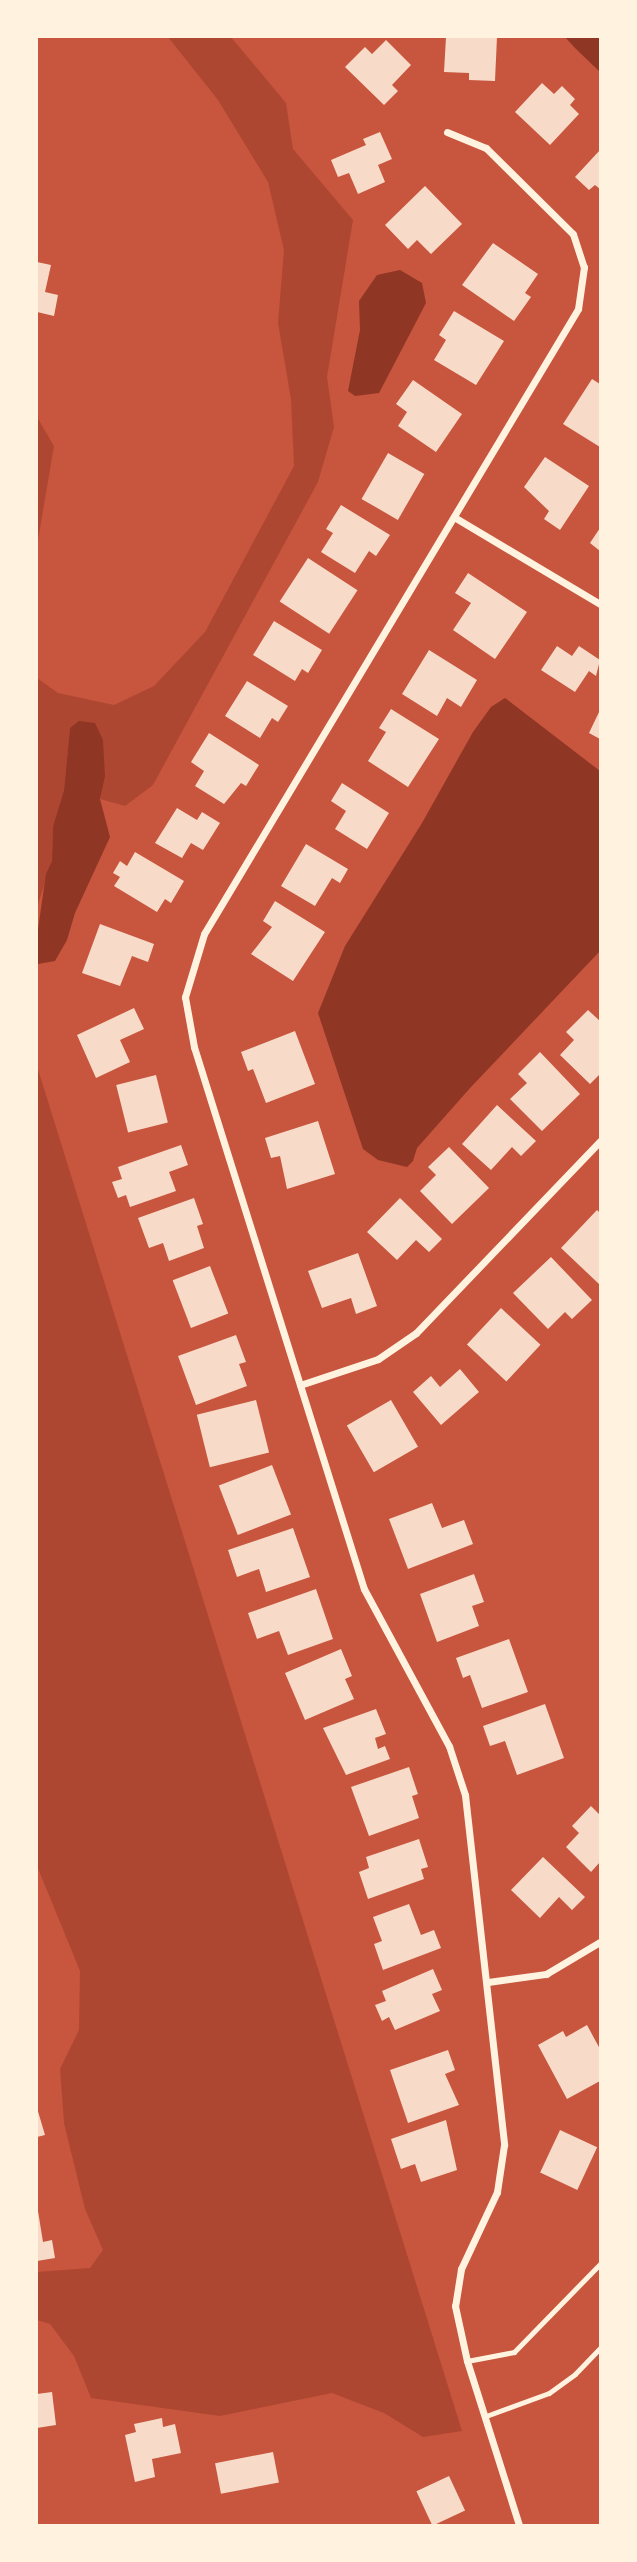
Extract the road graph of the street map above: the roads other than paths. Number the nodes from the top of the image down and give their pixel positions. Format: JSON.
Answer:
{"nodes":[{"id":1,"x":447,"y":132,"type":"dead end"},
{"id":2,"x":454,"y":517,"type":"junction"},
{"id":3,"x":600,"y":604,"type":"edge"},
{"id":4,"x":600,"y":1141,"type":"edge"},
{"id":5,"x":300,"y":1385,"type":"junction"},
{"id":6,"x":600,"y":1942,"type":"edge"},
{"id":7,"x":488,"y":1982,"type":"junction"},
{"id":8,"x":600,"y":2264,"type":"edge"},
{"id":9,"x":600,"y":2348,"type":"edge"},
{"id":10,"x":467,"y":2361,"type":"junction"},
{"id":11,"x":486,"y":2416,"type":"junction"},
{"id":12,"x":519,"y":2525,"type":"edge"}],
"edges":[{"from":1,"to":2,"type":"street"},
{"from":2,"to":3,"type":"street"},
{"from":2,"to":5,"type":"street"},
{"from":4,"to":5,"type":"street"},
{"from":5,"to":7,"type":"street"},
{"from":6,"to":7,"type":"street"},
{"from":7,"to":10,"type":"street"},
{"from":8,"to":10,"type":"lane"},
{"from":9,"to":11,"type":"lane"},
{"from":10,"to":11,"type":"street"},
{"from":11,"to":12,"type":"street"}]}
